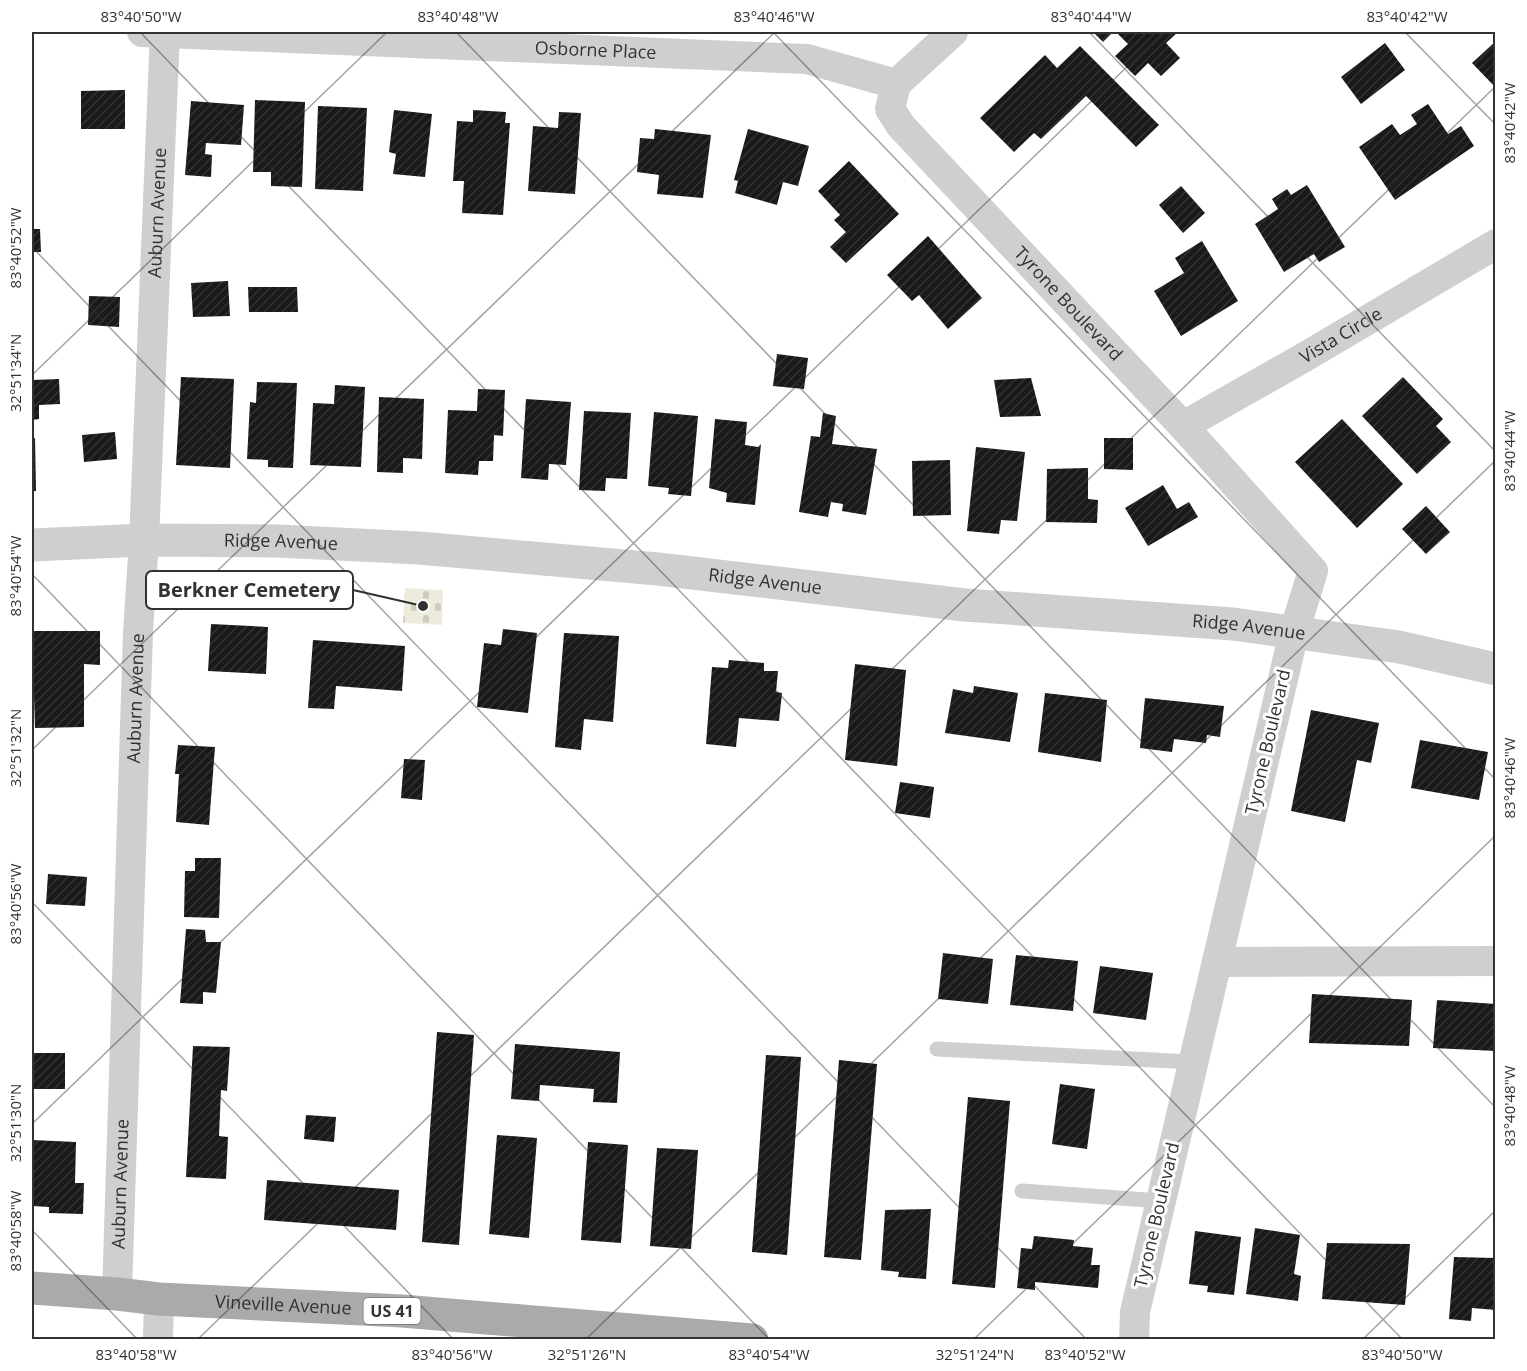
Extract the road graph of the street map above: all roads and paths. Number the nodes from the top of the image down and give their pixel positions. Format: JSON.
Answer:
{"nodes":[{"id":1,"x":158,"y":32,"type":"edge"},
{"id":2,"x":953,"y":32,"type":"edge"},
{"id":3,"x":896,"y":84,"type":"junction"},
{"id":4,"x":1496,"y":244,"type":"edge"},
{"id":5,"x":1183,"y":426,"type":"junction"},
{"id":6,"x":144,"y":540,"type":"junction"},
{"id":7,"x":32,"y":545,"type":"edge"},
{"id":8,"x":1294,"y":632,"type":"junction"},
{"id":9,"x":1496,"y":669,"type":"edge"},
{"id":10,"x":1496,"y":961,"type":"edge"},
{"id":11,"x":1217,"y":962,"type":"junction"},
{"id":12,"x":937,"y":1049,"type":"dead end"},
{"id":13,"x":1193,"y":1062,"type":"junction"},
{"id":14,"x":1022,"y":1191,"type":"dead end"},
{"id":15,"x":1161,"y":1201,"type":"junction"},
{"id":16,"x":32,"y":1288,"type":"edge"},
{"id":17,"x":117,"y":1294,"type":"junction"},
{"id":18,"x":159,"y":1299,"type":"junction"},
{"id":19,"x":158,"y":1340,"type":"edge"},
{"id":20,"x":752,"y":1340,"type":"edge"},
{"id":21,"x":1134,"y":1340,"type":"edge"}],
"edges":[{"from":1,"to":3,"type":"street","name":"Osborne Place"},
{"from":1,"to":6,"type":"street","name":"Auburn Avenue"},
{"from":2,"to":3,"type":"street"},
{"from":3,"to":5,"type":"street","name":"Tyrone Boulevard"},
{"from":4,"to":5,"type":"street","name":"Vista Circle"},
{"from":5,"to":8,"type":"street","name":"Tyrone Boulevard"},
{"from":6,"to":7,"type":"street","name":"Ridge Avenue"},
{"from":6,"to":8,"type":"street","name":"Ridge Avenue"},
{"from":6,"to":17,"type":"street","name":"Auburn Avenue"},
{"from":8,"to":9,"type":"street","name":"Ridge Avenue"},
{"from":8,"to":11,"type":"street","name":"Tyrone Boulevard"},
{"from":10,"to":11,"type":"street"},
{"from":11,"to":13,"type":"street","name":"Tyrone Boulevard"},
{"from":12,"to":13,"type":"lane"},
{"from":13,"to":15,"type":"street","name":"Tyrone Boulevard"},
{"from":14,"to":15,"type":"lane"},
{"from":15,"to":21,"type":"street","name":"Tyrone Boulevard"},
{"from":16,"to":17,"type":"main road","name":"Vineville Avenue","number":"US 41"},
{"from":17,"to":18,"type":"main road","name":"Vineville Avenue","number":"US 41"},
{"from":18,"to":19,"type":"street"},
{"from":18,"to":20,"type":"main road","name":"Vineville Avenue","number":"US 41"}]}
